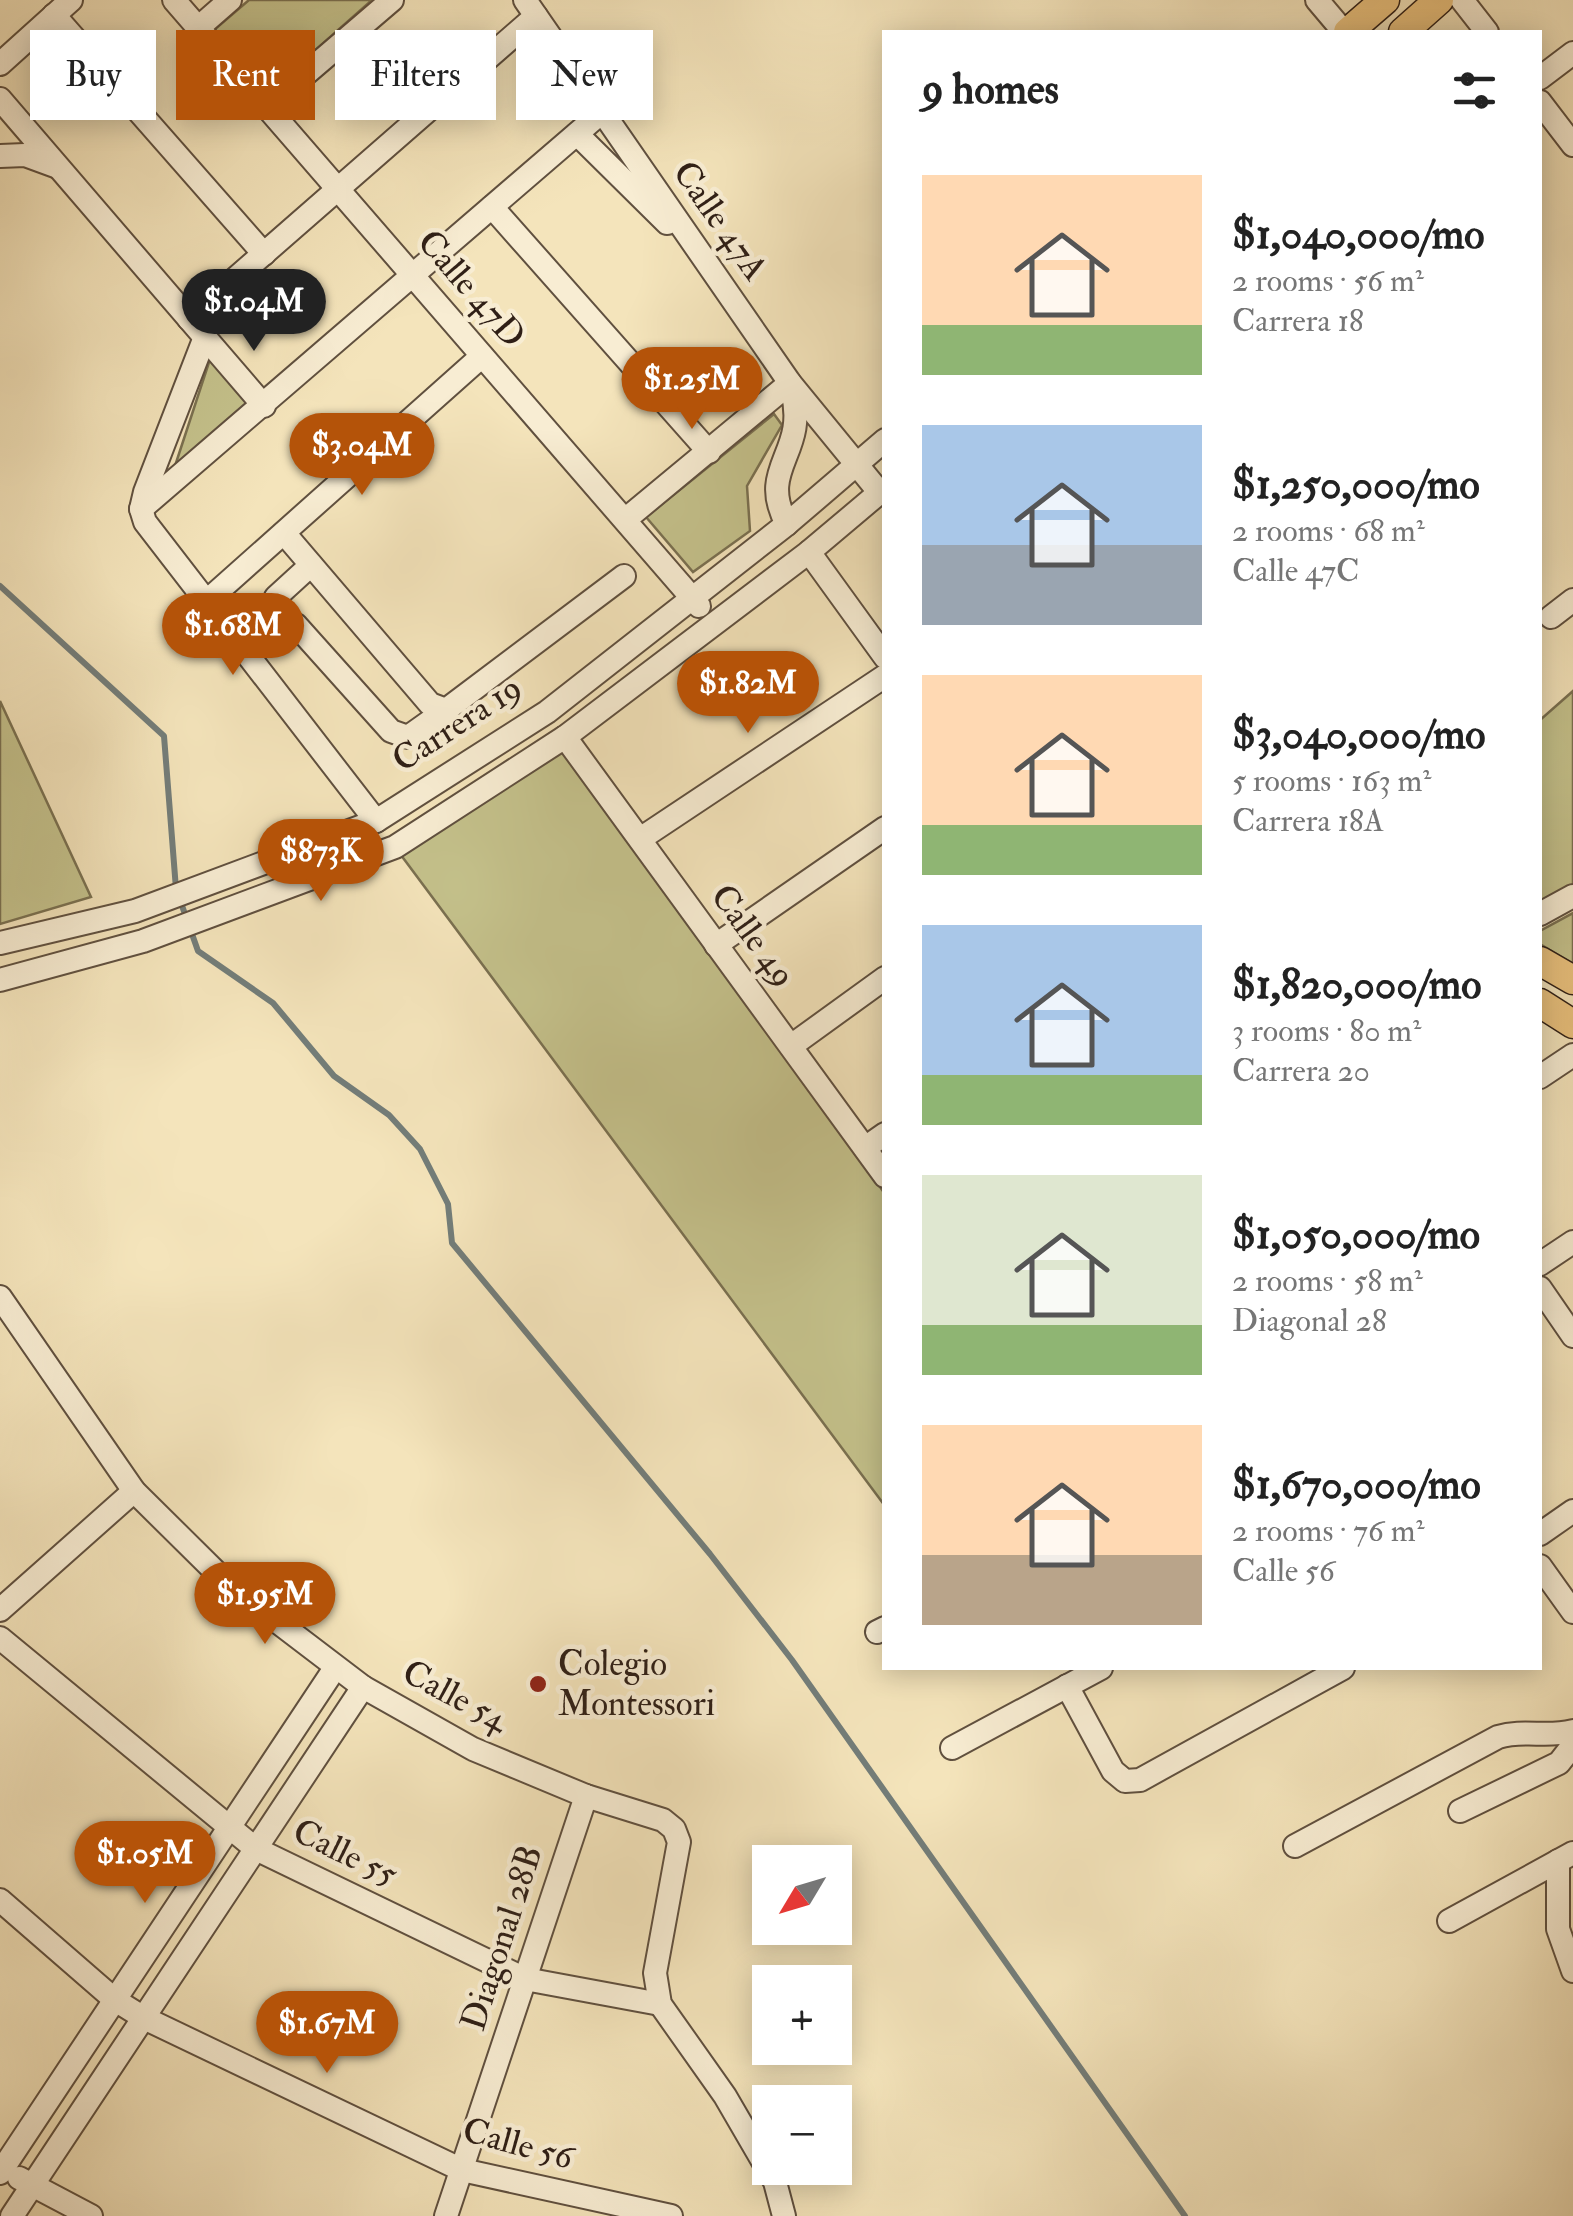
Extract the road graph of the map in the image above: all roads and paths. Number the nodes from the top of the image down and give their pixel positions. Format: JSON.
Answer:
{"nodes":[{"id":1,"x":174,"y":0,"type":"edge"},
{"id":2,"x":230,"y":0,"type":"edge"},
{"id":3,"x":392,"y":0,"type":"edge"},
{"id":4,"x":1317,"y":0,"type":"edge"},
{"id":5,"x":1385,"y":0,"type":"edge"},
{"id":6,"x":1440,"y":0,"type":"edge"},
{"id":7,"x":1462,"y":0,"type":"edge"},
{"id":8,"x":63,"y":7,"type":"edge"},
{"id":9,"x":530,"y":8,"type":"edge"},
{"id":10,"x":198,"y":28,"type":"joint"},
{"id":11,"x":545,"y":30,"type":"edge"},
{"id":12,"x":1344,"y":30,"type":"edge"},
{"id":13,"x":1348,"y":30,"type":"edge"},
{"id":14,"x":1405,"y":30,"type":"edge"},
{"id":15,"x":1485,"y":30,"type":"edge"},
{"id":16,"x":1573,"y":52,"type":"edge"},
{"id":17,"x":0,"y":64,"type":"edge"},
{"id":18,"x":315,"y":66,"type":"edge"},
{"id":19,"x":1542,"y":76,"type":"edge"},
{"id":20,"x":0,"y":99,"type":"edge"},
{"id":21,"x":1542,"y":105,"type":"edge"},
{"id":22,"x":278,"y":120,"type":"edge"},
{"id":23,"x":593,"y":120,"type":"edge"},
{"id":24,"x":608,"y":120,"type":"edge"},
{"id":25,"x":576,"y":134,"type":"junction"},
{"id":26,"x":1573,"y":145,"type":"edge"},
{"id":27,"x":0,"y":156,"type":"edge"},
{"id":28,"x":58,"y":167,"type":"junction"},
{"id":29,"x":338,"y":189,"type":"junction"},
{"id":30,"x":492,"y":208,"type":"junction"},
{"id":31,"x":264,"y":254,"type":"junction"},
{"id":32,"x":706,"y":262,"type":"junction"},
{"id":33,"x":414,"y":276,"type":"junction"},
{"id":34,"x":189,"y":318,"type":"junction"},
{"id":35,"x":205,"y":337,"type":"junction"},
{"id":36,"x":482,"y":356,"type":"junction"},
{"id":37,"x":790,"y":383,"type":"junction"},
{"id":38,"x":264,"y":406,"type":"junction"},
{"id":39,"x":882,"y":443,"type":"edge"},
{"id":40,"x":709,"y":452,"type":"junction"},
{"id":41,"x":857,"y":464,"type":"junction"},
{"id":42,"x":882,"y":490,"type":"edge"},
{"id":43,"x":141,"y":510,"type":"junction"},
{"id":44,"x":626,"y":520,"type":"junction"},
{"id":45,"x":787,"y":524,"type":"junction"},
{"id":46,"x":284,"y":533,"type":"junction"},
{"id":47,"x":809,"y":552,"type":"junction"},
{"id":48,"x":312,"y":566,"type":"junction"},
{"id":49,"x":624,"y":576,"type":"dead end"},
{"id":50,"x":276,"y":597,"type":"dead end"},
{"id":51,"x":691,"y":597,"type":"junction"},
{"id":52,"x":1573,"y":600,"type":"edge"},
{"id":53,"x":207,"y":601,"type":"junction"},
{"id":54,"x":1550,"y":616,"type":"dead end"},
{"id":55,"x":296,"y":625,"type":"dead end"},
{"id":56,"x":714,"y":625,"type":"junction"},
{"id":57,"x":882,"y":653,"type":"edge"},
{"id":58,"x":882,"y":678,"type":"edge"},
{"id":59,"x":446,"y":710,"type":"junction"},
{"id":60,"x":565,"y":737,"type":"junction"},
{"id":61,"x":376,"y":820,"type":"junction"},
{"id":62,"x":882,"y":830,"type":"edge"},
{"id":63,"x":640,"y":839,"type":"junction"},
{"id":64,"x":1573,"y":896,"type":"edge"},
{"id":65,"x":1542,"y":913,"type":"edge"},
{"id":66,"x":0,"y":943,"type":"edge"},
{"id":67,"x":716,"y":945,"type":"junction"},
{"id":68,"x":1542,"y":962,"type":"edge"},
{"id":69,"x":0,"y":980,"type":"edge"},
{"id":70,"x":882,"y":980,"type":"edge"},
{"id":71,"x":1573,"y":980,"type":"edge"},
{"id":72,"x":1542,"y":1004,"type":"edge"},
{"id":73,"x":1573,"y":1024,"type":"edge"},
{"id":74,"x":791,"y":1046,"type":"junction"},
{"id":75,"x":1573,"y":1055,"type":"edge"},
{"id":76,"x":1542,"y":1076,"type":"edge"},
{"id":77,"x":882,"y":1136,"type":"edge"},
{"id":78,"x":864,"y":1148,"type":"junction"},
{"id":79,"x":882,"y":1172,"type":"edge"},
{"id":80,"x":1573,"y":1242,"type":"edge"},
{"id":81,"x":1542,"y":1263,"type":"edge"},
{"id":82,"x":1542,"y":1291,"type":"edge"},
{"id":83,"x":0,"y":1297,"type":"edge"},
{"id":84,"x":1573,"y":1336,"type":"edge"},
{"id":85,"x":134,"y":1491,"type":"junction"},
{"id":86,"x":1573,"y":1512,"type":"edge"},
{"id":87,"x":1542,"y":1533,"type":"edge"},
{"id":88,"x":1542,"y":1569,"type":"edge"},
{"id":89,"x":0,"y":1610,"type":"edge"},
{"id":90,"x":1573,"y":1612,"type":"edge"},
{"id":91,"x":0,"y":1638,"type":"edge"},
{"id":92,"x":334,"y":1668,"type":"junction"},
{"id":93,"x":1097,"y":1670,"type":"edge"},
{"id":94,"x":1339,"y":1670,"type":"edge"},
{"id":95,"x":1067,"y":1686,"type":"junction"},
{"id":96,"x":363,"y":1687,"type":"junction"},
{"id":97,"x":1573,"y":1736,"type":"edge"},
{"id":98,"x":952,"y":1748,"type":"dead end"},
{"id":99,"x":586,"y":1796,"type":"junction"},
{"id":100,"x":1460,"y":1811,"type":"dead end"},
{"id":101,"x":228,"y":1829,"type":"junction"},
{"id":102,"x":1295,"y":1846,"type":"dead end"},
{"id":103,"x":256,"y":1849,"type":"junction"},
{"id":104,"x":1565,"y":1857,"type":"edge"},
{"id":105,"x":0,"y":1900,"type":"edge"},
{"id":106,"x":1449,"y":1921,"type":"dead end"},
{"id":107,"x":1573,"y":1972,"type":"edge"},
{"id":108,"x":524,"y":1979,"type":"junction"},
{"id":109,"x":115,"y":2000,"type":"junction"},
{"id":110,"x":660,"y":2004,"type":"junction"},
{"id":111,"x":144,"y":2018,"type":"junction"},
{"id":112,"x":1,"y":2168,"type":"edge"},
{"id":113,"x":462,"y":2170,"type":"junction"},
{"id":114,"x":32,"y":2187,"type":"junction"},
{"id":115,"x":11,"y":2213,"type":"edge"},
{"id":116,"x":90,"y":2216,"type":"edge"},
{"id":117,"x":446,"y":2216,"type":"edge"},
{"id":118,"x":671,"y":2216,"type":"edge"},
{"id":119,"x":784,"y":2216,"type":"edge"}],
"edges":[{"from":1,"to":10,"type":"street","name":"Calle 47D"},
{"from":2,"to":10,"type":"street"},
{"from":3,"to":18,"type":"street"},
{"from":4,"to":12,"type":"street"},
{"from":5,"to":13,"type":"main road"},
{"from":6,"to":14,"type":"main road"},
{"from":7,"to":15,"type":"street"},
{"from":8,"to":17,"type":"street"},
{"from":8,"to":31,"type":"street"},
{"from":9,"to":11,"type":"street","name":"Calle 47A"},
{"from":9,"to":29,"type":"street"},
{"from":16,"to":19,"type":"street"},
{"from":20,"to":28,"type":"street"},
{"from":21,"to":26,"type":"street"},
{"from":22,"to":29,"type":"street","name":"Calle 47D"},
{"from":23,"to":25,"type":"street"},
{"from":24,"to":32,"type":"street","name":"Calle 47A"},
{"from":25,"to":30,"type":"street"},
{"from":25,"to":32,"type":"street"},
{"from":27,"to":28,"type":"street"},
{"from":28,"to":34,"type":"street"},
{"from":29,"to":31,"type":"street"},
{"from":29,"to":33,"type":"street","name":"Calle 47D"},
{"from":30,"to":33,"type":"street"},
{"from":30,"to":40,"type":"street"},
{"from":31,"to":34,"type":"street"},
{"from":32,"to":37,"type":"street","name":"Calle 47A"},
{"from":33,"to":36,"type":"street","name":"Calle 47D"},
{"from":33,"to":38,"type":"street"},
{"from":34,"to":35,"type":"street"},
{"from":35,"to":38,"type":"street"},
{"from":35,"to":43,"type":"street"},
{"from":36,"to":44,"type":"street","name":"Calle 47D"},
{"from":36,"to":46,"type":"street"},
{"from":37,"to":40,"type":"street"},
{"from":37,"to":41,"type":"street","name":"Calle 47A"},
{"from":37,"to":45,"type":"street"},
{"from":38,"to":43,"type":"street"},
{"from":39,"to":41,"type":"street","name":"Carrera 19"},
{"from":40,"to":44,"type":"street"},
{"from":41,"to":42,"type":"street","name":"Calle 47A"},
{"from":41,"to":45,"type":"street","name":"Carrera 19"},
{"from":42,"to":47,"type":"street","name":"Carrera 19"},
{"from":43,"to":53,"type":"street"},
{"from":44,"to":51,"type":"street","name":"Calle 47D"},
{"from":45,"to":51,"type":"street","name":"Carrera 19"},
{"from":46,"to":48,"type":"street"},
{"from":46,"to":53,"type":"street"},
{"from":47,"to":56,"type":"street","name":"Carrera 19"},
{"from":47,"to":57,"type":"street"},
{"from":48,"to":50,"type":"street"},
{"from":48,"to":59,"type":"street"},
{"from":49,"to":59,"type":"street"},
{"from":51,"to":56,"type":"street","name":"Calle 47D"},
{"from":51,"to":61,"type":"street","name":"Carrera 19"},
{"from":52,"to":54,"type":"street"},
{"from":53,"to":61,"type":"street"},
{"from":55,"to":59,"type":"street"},
{"from":56,"to":60,"type":"street","name":"Carrera 19"},
{"from":58,"to":63,"type":"street"},
{"from":60,"to":63,"type":"street","name":"Calle 49"},
{"from":60,"to":69,"type":"street","name":"Carrera 19"},
{"from":61,"to":66,"type":"street","name":"Carrera 19"},
{"from":62,"to":67,"type":"street"},
{"from":63,"to":67,"type":"street","name":"Calle 49"},
{"from":64,"to":65,"type":"street"},
{"from":67,"to":74,"type":"street","name":"Calle 49"},
{"from":68,"to":71,"type":"main road"},
{"from":70,"to":74,"type":"street"},
{"from":72,"to":73,"type":"main road"},
{"from":74,"to":78,"type":"street","name":"Calle 49"},
{"from":75,"to":76,"type":"street"},
{"from":77,"to":78,"type":"street"},
{"from":78,"to":79,"type":"street","name":"Calle 49"},
{"from":80,"to":81,"type":"street"},
{"from":82,"to":84,"type":"street"},
{"from":83,"to":85,"type":"street","name":"Calle 54"},
{"from":85,"to":89,"type":"street"},
{"from":85,"to":92,"type":"street","name":"Calle 54"},
{"from":86,"to":87,"type":"street"},
{"from":88,"to":90,"type":"street"},
{"from":91,"to":101,"type":"street","name":"Calle 55"},
{"from":92,"to":96,"type":"street","name":"Calle 54"},
{"from":92,"to":101,"type":"street"},
{"from":93,"to":95,"type":"street"},
{"from":94,"to":95,"type":"street"},
{"from":95,"to":98,"type":"street"},
{"from":96,"to":99,"type":"street","name":"Calle 54"},
{"from":96,"to":103,"type":"street"},
{"from":97,"to":100,"type":"street"},
{"from":97,"to":102,"type":"street"},
{"from":99,"to":108,"type":"street","name":"Diagonal 28B"},
{"from":99,"to":110,"type":"street","name":"Calle 54"},
{"from":101,"to":103,"type":"street","name":"Calle 55"},
{"from":101,"to":109,"type":"street"},
{"from":103,"to":108,"type":"street","name":"Calle 55"},
{"from":103,"to":111,"type":"street"},
{"from":104,"to":106,"type":"street"},
{"from":104,"to":107,"type":"street"},
{"from":105,"to":109,"type":"street","name":"Calle 56"},
{"from":108,"to":110,"type":"street","name":"Calle 55"},
{"from":108,"to":113,"type":"street","name":"Diagonal 28B"},
{"from":109,"to":111,"type":"street","name":"Calle 56"},
{"from":109,"to":112,"type":"street"},
{"from":110,"to":119,"type":"street"},
{"from":111,"to":113,"type":"street","name":"Calle 56"},
{"from":111,"to":114,"type":"street"},
{"from":112,"to":114,"type":"street"},
{"from":113,"to":117,"type":"street","name":"Diagonal 28B"},
{"from":113,"to":118,"type":"street","name":"Calle 56"},
{"from":114,"to":115,"type":"street"},
{"from":114,"to":116,"type":"street"}]}
